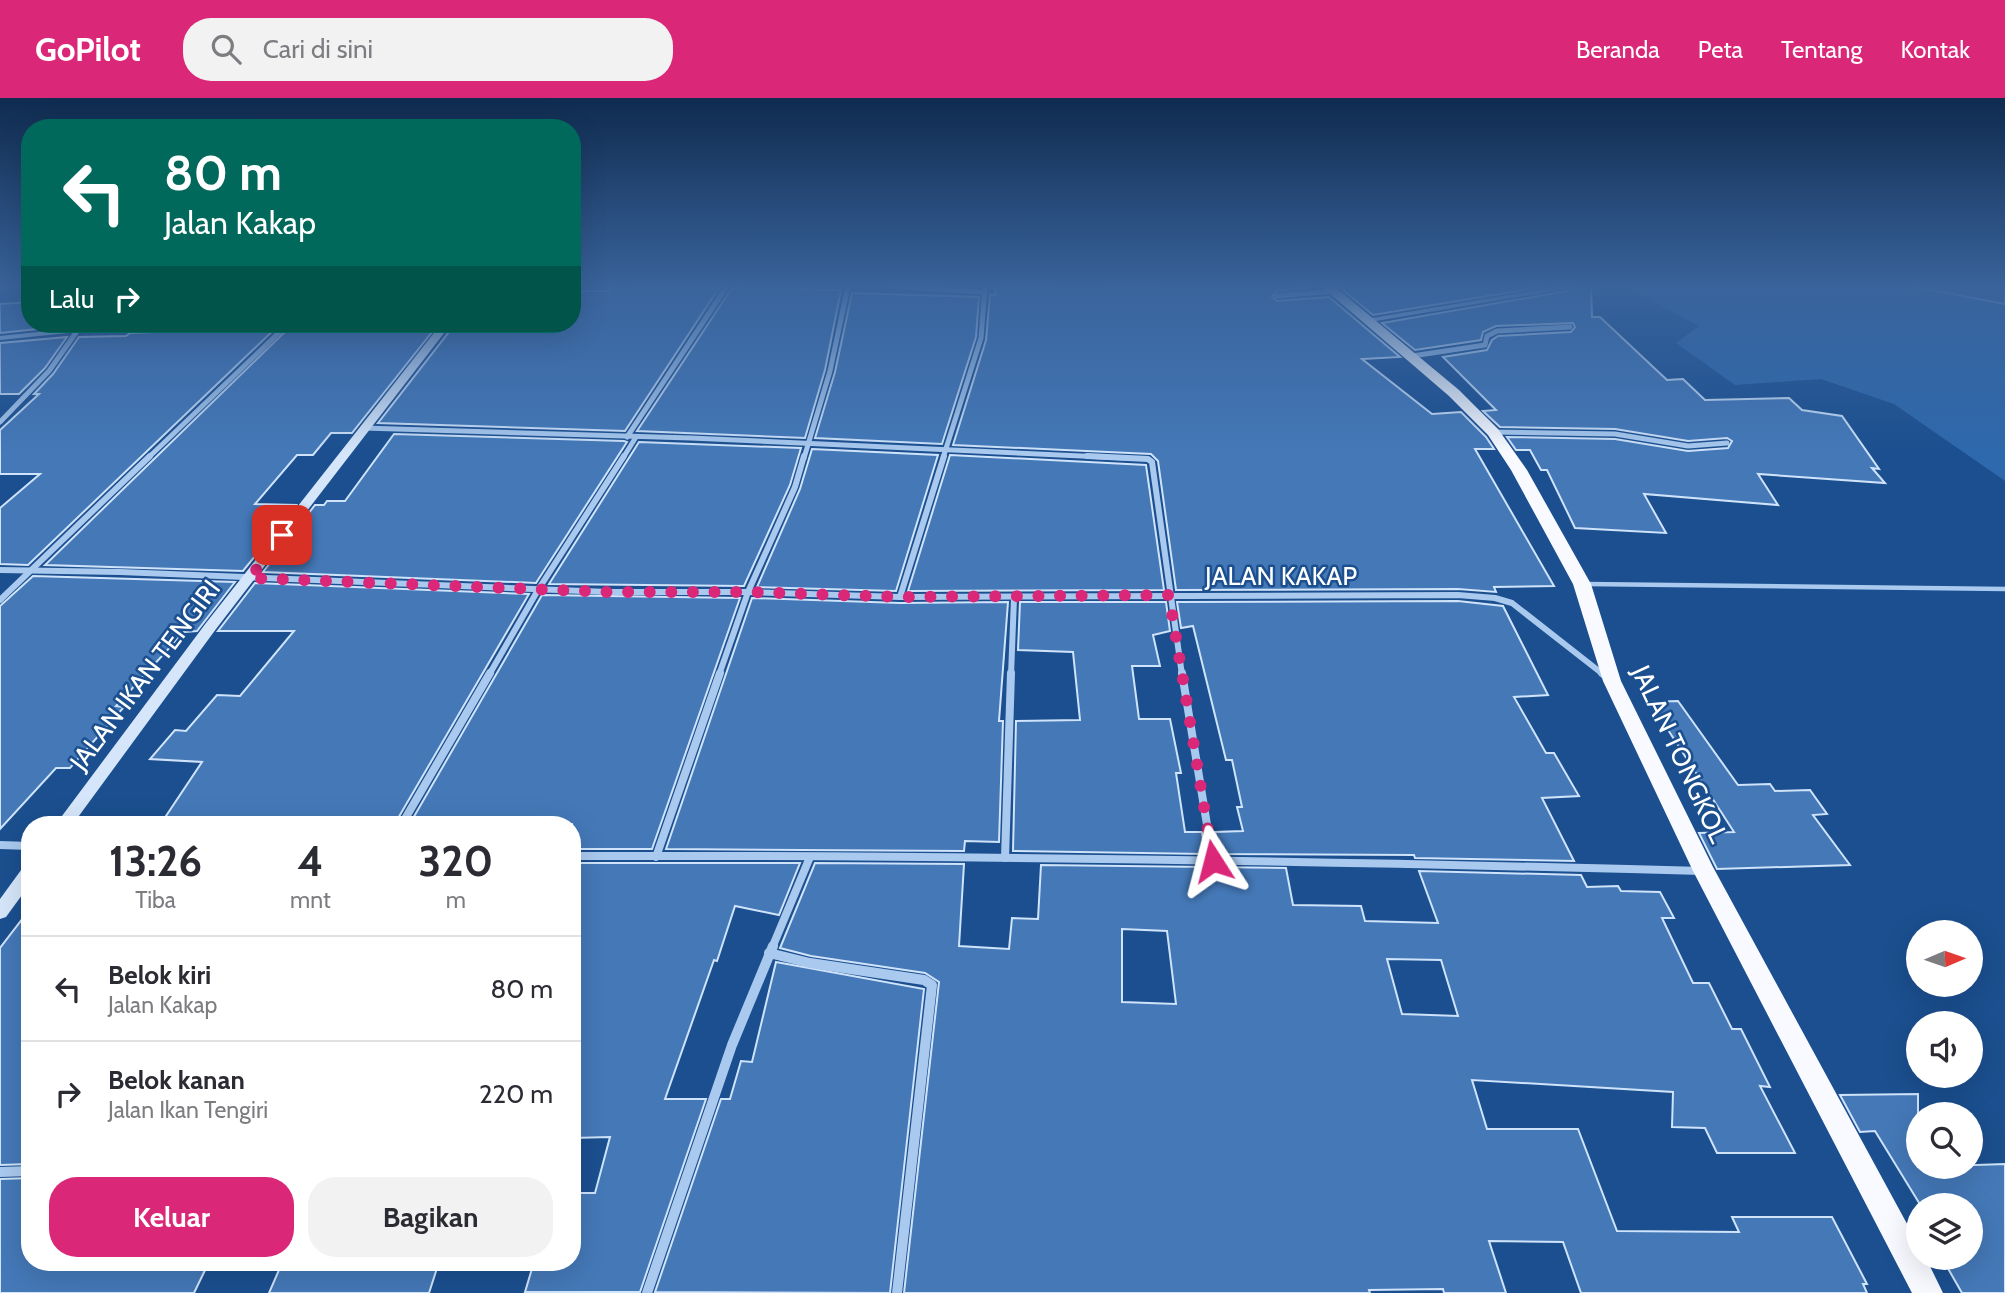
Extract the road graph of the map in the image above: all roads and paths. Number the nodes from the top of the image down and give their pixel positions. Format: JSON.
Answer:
{"nodes":[{"id":1,"x":70,"y":342,"type":"edge"},
{"id":2,"x":270,"y":342,"type":"edge"},
{"id":3,"x":432,"y":342,"type":"edge"},
{"id":4,"x":690,"y":342,"type":"edge"},
{"id":5,"x":836,"y":342,"type":"edge"},
{"id":6,"x":980,"y":342,"type":"edge"},
{"id":7,"x":1396,"y":342,"type":"edge"},
{"id":8,"x":1486,"y":342,"type":"edge"},
{"id":9,"x":1412,"y":356,"type":"junction"},
{"id":10,"x":0,"y":422,"type":"edge"},
{"id":11,"x":363,"y":428,"type":"junction"},
{"id":12,"x":1493,"y":432,"type":"junction"},
{"id":13,"x":627,"y":436,"type":"junction"},
{"id":14,"x":636,"y":437,"type":"junction"},
{"id":15,"x":806,"y":443,"type":"junction"},
{"id":16,"x":1727,"y":443,"type":"dead end"},
{"id":17,"x":946,"y":450,"type":"junction"},
{"id":18,"x":0,"y":570,"type":"edge"},
{"id":19,"x":32,"y":570,"type":"junction"},
{"id":20,"x":250,"y":578,"type":"junction"},
{"id":21,"x":1582,"y":584,"type":"junction"},
{"id":22,"x":2005,"y":589,"type":"edge"},
{"id":23,"x":538,"y":590,"type":"junction"},
{"id":24,"x":748,"y":592,"type":"junction"},
{"id":25,"x":1169,"y":595,"type":"junction"},
{"id":26,"x":900,"y":597,"type":"junction"},
{"id":27,"x":1014,"y":597,"type":"junction"},
{"id":28,"x":0,"y":600,"type":"edge"},
{"id":29,"x":1612,"y":681,"type":"junction"},
{"id":30,"x":70,"y":816,"type":"edge"},
{"id":31,"x":407,"y":816,"type":"edge"},
{"id":32,"x":0,"y":845,"type":"edge"},
{"id":33,"x":21,"y":846,"type":"edge"},
{"id":34,"x":581,"y":856,"type":"edge"},
{"id":35,"x":656,"y":856,"type":"junction"},
{"id":36,"x":810,"y":856,"type":"junction"},
{"id":37,"x":1005,"y":858,"type":"junction"},
{"id":38,"x":1213,"y":861,"type":"junction"},
{"id":39,"x":1704,"y":871,"type":"junction"},
{"id":40,"x":21,"y":883,"type":"edge"},
{"id":41,"x":0,"y":912,"type":"edge"},
{"id":42,"x":769,"y":953,"type":"junction"},
{"id":43,"x":21,"y":1171,"type":"edge"},
{"id":44,"x":0,"y":1172,"type":"edge"},
{"id":45,"x":647,"y":1293,"type":"edge"},
{"id":46,"x":897,"y":1293,"type":"edge"},
{"id":47,"x":1928,"y":1293,"type":"edge"}],
"edges":[{"from":1,"to":10,"type":"street"},
{"from":2,"to":19,"type":"street"},
{"from":3,"to":11,"type":"main road","name":"JALAN IKAN TENGIRI"},
{"from":4,"to":13,"type":"street"},
{"from":5,"to":15,"type":"street"},
{"from":6,"to":17,"type":"street"},
{"from":7,"to":9,"type":"highway","name":"JALAN TONGKOL"},
{"from":8,"to":9,"type":"street"},
{"from":9,"to":12,"type":"highway","name":"JALAN TONGKOL"},
{"from":11,"to":13,"type":"street"},
{"from":11,"to":20,"type":"main road","name":"JALAN IKAN TENGIRI"},
{"from":12,"to":16,"type":"street"},
{"from":12,"to":21,"type":"highway","name":"JALAN TONGKOL"},
{"from":13,"to":14,"type":"street"},
{"from":14,"to":15,"type":"street"},
{"from":14,"to":23,"type":"street"},
{"from":15,"to":17,"type":"street"},
{"from":15,"to":24,"type":"street"},
{"from":17,"to":25,"type":"street"},
{"from":17,"to":26,"type":"street"},
{"from":18,"to":19,"type":"street","name":"JALAN KAKAP"},
{"from":19,"to":20,"type":"street","name":"JALAN KAKAP"},
{"from":19,"to":28,"type":"street"},
{"from":20,"to":23,"type":"street","name":"JALAN KAKAP"},
{"from":20,"to":30,"type":"main road","name":"JALAN IKAN TENGIRI"},
{"from":21,"to":22,"type":"lane"},
{"from":21,"to":29,"type":"highway","name":"JALAN TONGKOL"},
{"from":23,"to":24,"type":"street","name":"JALAN KAKAP"},
{"from":23,"to":31,"type":"street"},
{"from":24,"to":26,"type":"street","name":"JALAN KAKAP"},
{"from":24,"to":35,"type":"street"},
{"from":25,"to":27,"type":"street","name":"JALAN KAKAP"},
{"from":25,"to":29,"type":"street","name":"JALAN KAKAP"},
{"from":25,"to":38,"type":"street"},
{"from":26,"to":27,"type":"street","name":"JALAN KAKAP"},
{"from":27,"to":37,"type":"street"},
{"from":29,"to":39,"type":"highway","name":"JALAN TONGKOL"},
{"from":32,"to":33,"type":"street"},
{"from":34,"to":35,"type":"street"},
{"from":35,"to":36,"type":"street"},
{"from":36,"to":37,"type":"street"},
{"from":36,"to":42,"type":"street"},
{"from":37,"to":38,"type":"street"},
{"from":38,"to":39,"type":"street"},
{"from":39,"to":47,"type":"highway","name":"JALAN TONGKOL"},
{"from":40,"to":41,"type":"main road"},
{"from":42,"to":45,"type":"street"},
{"from":42,"to":46,"type":"street"},
{"from":43,"to":44,"type":"street"}]}
